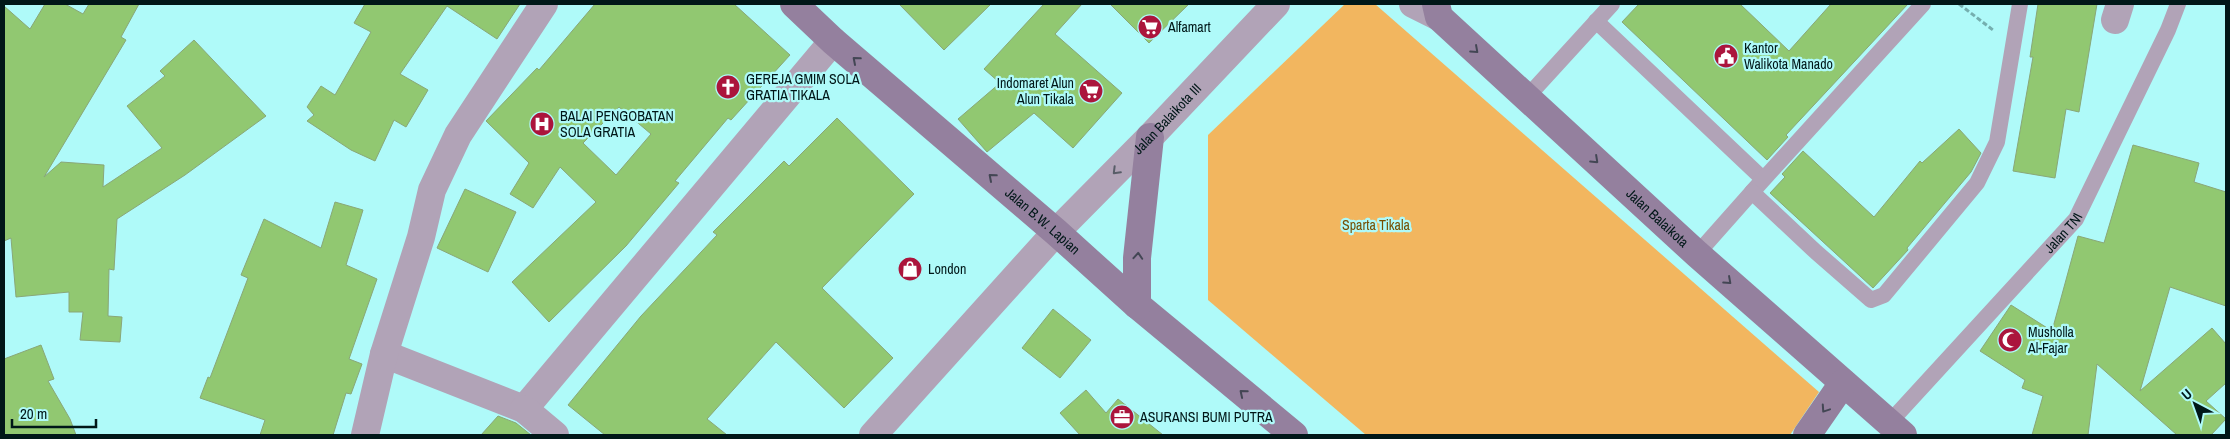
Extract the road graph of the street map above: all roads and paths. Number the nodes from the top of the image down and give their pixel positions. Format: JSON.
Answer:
{"nodes":[{"id":1,"x":544,"y":4,"type":"edge"},
{"id":2,"x":1276,"y":4,"type":"edge"},
{"id":3,"x":1414,"y":4,"type":"edge"},
{"id":4,"x":1612,"y":4,"type":"edge"},
{"id":5,"x":1923,"y":4,"type":"edge"},
{"id":6,"x":1959,"y":4,"type":"edge"},
{"id":7,"x":2020,"y":4,"type":"edge"},
{"id":8,"x":2178,"y":4,"type":"edge"},
{"id":9,"x":804,"y":7,"type":"edge"},
{"id":10,"x":1437,"y":11,"type":"edge"},
{"id":11,"x":1596,"y":21,"type":"junction"},
{"id":12,"x":833,"y":41,"type":"junction"},
{"id":13,"x":2013,"y":46,"type":"junction"},
{"id":14,"x":1527,"y":96,"type":"junction"},
{"id":15,"x":1150,"y":137,"type":"junction"},
{"id":16,"x":1763,"y":179,"type":"junction"},
{"id":17,"x":1752,"y":192,"type":"junction"},
{"id":18,"x":1056,"y":232,"type":"junction"},
{"id":19,"x":1697,"y":254,"type":"junction"},
{"id":20,"x":1137,"y":305,"type":"junction"},
{"id":21,"x":384,"y":354,"type":"junction"},
{"id":22,"x":1842,"y":383,"type":"junction"},
{"id":23,"x":524,"y":409,"type":"junction"},
{"id":24,"x":1896,"y":429,"type":"edge"},
{"id":25,"x":365,"y":435,"type":"edge"},
{"id":26,"x":555,"y":435,"type":"edge"},
{"id":27,"x":873,"y":435,"type":"edge"},
{"id":28,"x":1294,"y":435,"type":"edge"},
{"id":29,"x":1807,"y":435,"type":"edge"}],
"edges":[{"from":1,"to":21,"type":"street"},
{"from":2,"to":15,"type":"street","name":"Jalan Balaikota III"},
{"from":3,"to":10,"type":"street"},
{"from":4,"to":11,"type":"lane"},
{"from":5,"to":16,"type":"lane"},
{"from":6,"to":13,"type":"path"},
{"from":7,"to":13,"type":"lane"},
{"from":8,"to":24,"type":"lane","name":"Jalan TNI"},
{"from":9,"to":12,"type":"street","name":"Jalan B.W. Lapian"},
{"from":10,"to":14,"type":"street","name":"Jalan Balaikota","one_way":true},
{"from":11,"to":14,"type":"lane"},
{"from":11,"to":16,"type":"lane"},
{"from":18,"to":12,"type":"street","name":"Jalan B.W. Lapian","one_way":true},
{"from":12,"to":23,"type":"street"},
{"from":13,"to":17,"type":"lane"},
{"from":14,"to":19,"type":"street","name":"Jalan Balaikota","one_way":true},
{"from":15,"to":18,"type":"street","name":"Jalan Balaikota III","one_way":true},
{"from":20,"to":15,"type":"street","one_way":true},
{"from":16,"to":17,"type":"lane"},
{"from":17,"to":19,"type":"lane"},
{"from":18,"to":20,"type":"street","name":"Jalan B.W. Lapian"},
{"from":18,"to":27,"type":"street","name":"Jalan Balaikota III"},
{"from":19,"to":22,"type":"street","name":"Jalan Balaikota","one_way":true},
{"from":28,"to":20,"type":"street","name":"Jalan B.W. Lapian","one_way":true},
{"from":21,"to":23,"type":"street"},
{"from":21,"to":25,"type":"street"},
{"from":22,"to":24,"type":"street","name":"Jalan Balaikota"},
{"from":22,"to":29,"type":"street","one_way":true},
{"from":23,"to":26,"type":"street"}]}
